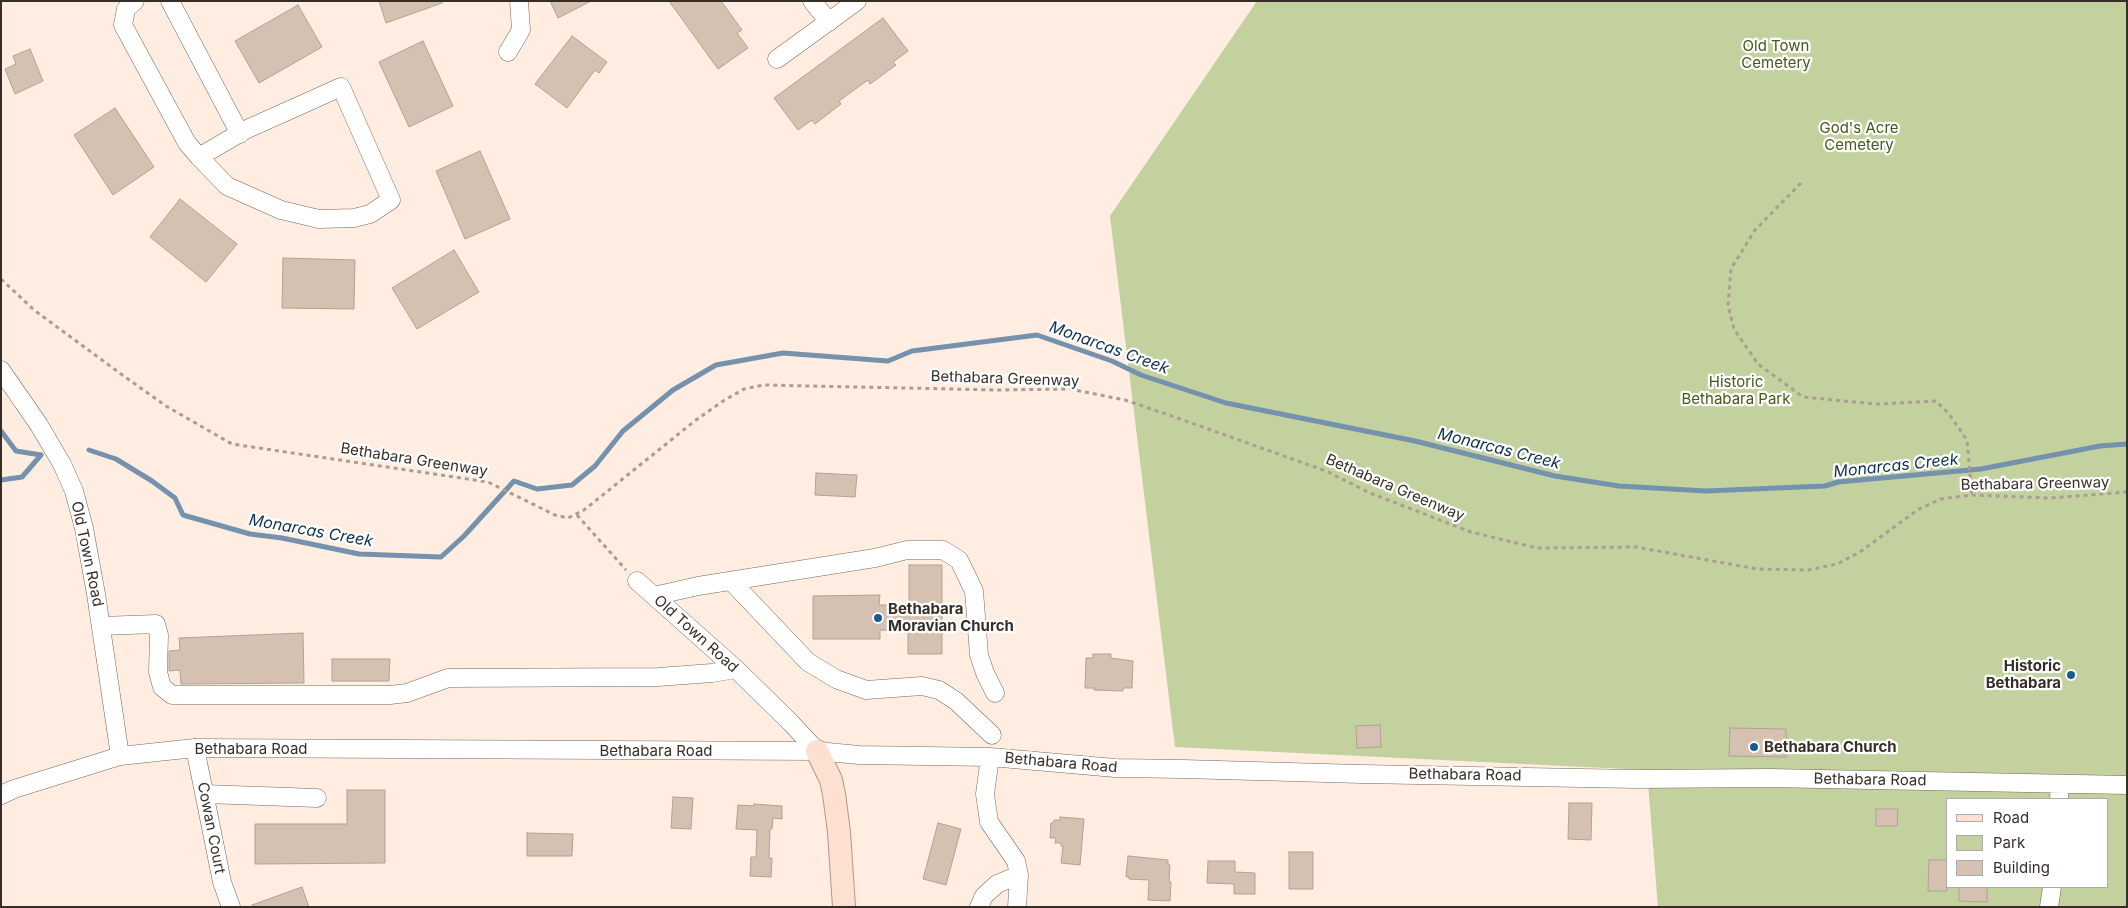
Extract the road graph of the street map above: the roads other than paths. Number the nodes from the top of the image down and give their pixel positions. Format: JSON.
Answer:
{"nodes":[{"id":1,"x":135,"y":1,"type":"edge"},
{"id":2,"x":170,"y":1,"type":"edge"},
{"id":3,"x":519,"y":1,"type":"edge"},
{"id":4,"x":812,"y":1,"type":"edge"},
{"id":5,"x":857,"y":1,"type":"edge"},
{"id":6,"x":829,"y":22,"type":"junction"},
{"id":7,"x":508,"y":52,"type":"dead end"},
{"id":8,"x":776,"y":60,"type":"dead end"},
{"id":9,"x":240,"y":134,"type":"junction"},
{"id":10,"x":199,"y":157,"type":"junction"},
{"id":11,"x":1,"y":370,"type":"edge"},
{"id":12,"x":637,"y":580,"type":"road end"},
{"id":13,"x":731,"y":581,"type":"junction"},
{"id":14,"x":654,"y":596,"type":"junction"},
{"id":15,"x":101,"y":626,"type":"junction"},
{"id":16,"x":736,"y":669,"type":"junction"},
{"id":17,"x":995,"y":693,"type":"dead end"},
{"id":18,"x":992,"y":735,"type":"dead end"},
{"id":19,"x":195,"y":748,"type":"junction"},
{"id":20,"x":818,"y":752,"type":"junction"},
{"id":21,"x":120,"y":756,"type":"junction"},
{"id":22,"x":990,"y":757,"type":"junction"},
{"id":23,"x":2127,"y":786,"type":"edge"},
{"id":24,"x":2059,"y":792,"type":"edge"},
{"id":25,"x":204,"y":794,"type":"junction"},
{"id":26,"x":1,"y":795,"type":"edge"},
{"id":27,"x":317,"y":798,"type":"dead end"},
{"id":28,"x":1019,"y":875,"type":"junction"},
{"id":29,"x":2052,"y":888,"type":"edge"},
{"id":30,"x":231,"y":907,"type":"edge"},
{"id":31,"x":844,"y":907,"type":"edge"},
{"id":32,"x":979,"y":907,"type":"edge"},
{"id":33,"x":1017,"y":907,"type":"edge"},
{"id":34,"x":2049,"y":907,"type":"edge"}],
"edges":[{"from":1,"to":10,"type":"street"},
{"from":2,"to":9,"type":"street"},
{"from":3,"to":7,"type":"street"},
{"from":4,"to":6,"type":"street"},
{"from":5,"to":6,"type":"street"},
{"from":6,"to":8,"type":"street"},
{"from":9,"to":10,"type":"street"},
{"from":9,"to":10,"type":"street"},
{"from":11,"to":15,"type":"street","name":"Old Town Road"},
{"from":12,"to":14,"type":"street","name":"Old Town Road"},
{"from":13,"to":14,"type":"street"},
{"from":13,"to":17,"type":"street"},
{"from":13,"to":18,"type":"street"},
{"from":14,"to":16,"type":"street","name":"Old Town Road"},
{"from":15,"to":16,"type":"street"},
{"from":15,"to":21,"type":"street","name":"Old Town Road"},
{"from":16,"to":20,"type":"street","name":"Old Town Road"},
{"from":19,"to":20,"type":"street","name":"Bethabara Road"},
{"from":19,"to":21,"type":"street","name":"Bethabara Road"},
{"from":19,"to":25,"type":"street","name":"Cowan Court"},
{"from":20,"to":22,"type":"street","name":"Bethabara Road"},
{"from":20,"to":31,"type":"main road"},
{"from":21,"to":26,"type":"street","name":"Bethabara Road"},
{"from":22,"to":24,"type":"street","name":"Bethabara Road"},
{"from":22,"to":28,"type":"street"},
{"from":23,"to":24,"type":"street","name":"Bethabara Road"},
{"from":25,"to":27,"type":"street"},
{"from":25,"to":30,"type":"street","name":"Cowan Court"},
{"from":28,"to":32,"type":"street"},
{"from":28,"to":33,"type":"street"},
{"from":29,"to":34,"type":"street"}]}
